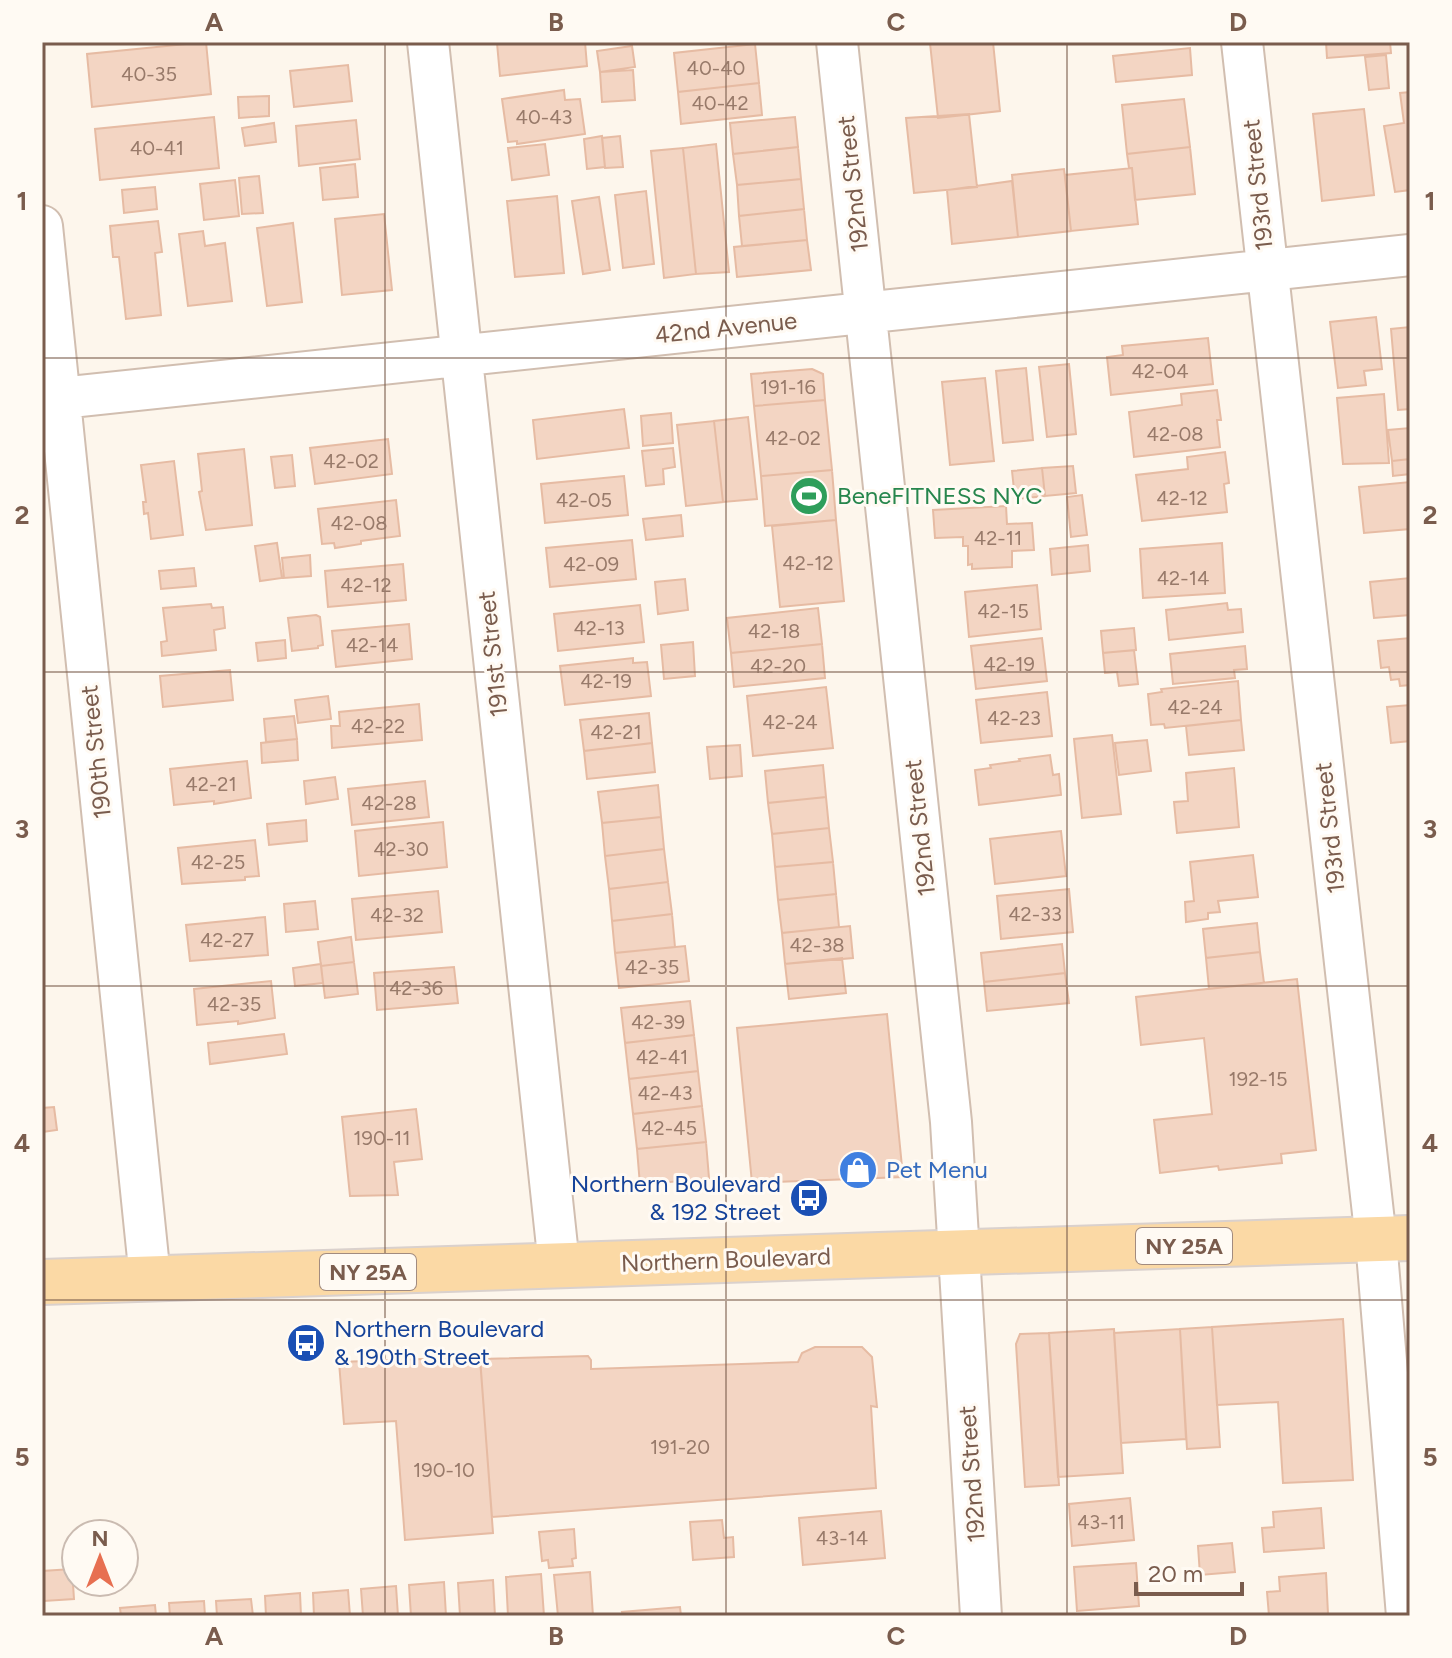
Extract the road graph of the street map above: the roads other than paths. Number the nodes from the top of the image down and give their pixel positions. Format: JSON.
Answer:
{"nodes":[{"id":1,"x":428,"y":42,"type":"edge"},
{"id":2,"x":837,"y":42,"type":"edge"},
{"id":3,"x":1242,"y":42,"type":"edge"},
{"id":4,"x":42,"y":226,"type":"edge"},
{"id":5,"x":1410,"y":255,"type":"edge"},
{"id":6,"x":1267,"y":270,"type":"junction"},
{"id":7,"x":867,"y":313,"type":"junction"},
{"id":8,"x":461,"y":356,"type":"junction"},
{"id":9,"x":51,"y":399,"type":"edge"},
{"id":10,"x":1393,"y":1239,"type":"edge"},
{"id":11,"x":959,"y":1253,"type":"junction"},
{"id":12,"x":559,"y":1265,"type":"junction"},
{"id":13,"x":150,"y":1278,"type":"junction"},
{"id":14,"x":42,"y":1282,"type":"edge"},
{"id":15,"x":981,"y":1616,"type":"edge"},
{"id":16,"x":1407,"y":1616,"type":"edge"}],
"edges":[{"from":1,"to":8,"type":"street","name":"191st Street"},
{"from":2,"to":7,"type":"street","name":"192nd Street"},
{"from":3,"to":6,"type":"street","name":"193rd Street"},
{"from":4,"to":9,"type":"street","name":"190th Street"},
{"from":5,"to":6,"type":"street","name":"42nd Avenue"},
{"from":6,"to":7,"type":"street","name":"42nd Avenue"},
{"from":6,"to":10,"type":"street","name":"193rd Street"},
{"from":7,"to":8,"type":"street","name":"42nd Avenue"},
{"from":7,"to":11,"type":"street","name":"192nd Street"},
{"from":8,"to":9,"type":"street","name":"42nd Avenue"},
{"from":8,"to":12,"type":"street","name":"191st Street"},
{"from":9,"to":13,"type":"street","name":"190th Street"},
{"from":10,"to":11,"type":"main road","name":"Northern Boulevard","number":"NY 25A"},
{"from":10,"to":16,"type":"street","name":"193rd Street"},
{"from":11,"to":12,"type":"main road","name":"Northern Boulevard","number":"NY 25A"},
{"from":11,"to":15,"type":"street","name":"192nd Street"},
{"from":12,"to":13,"type":"main road","name":"Northern Boulevard","number":"NY 25A"},
{"from":13,"to":14,"type":"main road","name":"Northern Boulevard","number":"NY 25A"}]}
